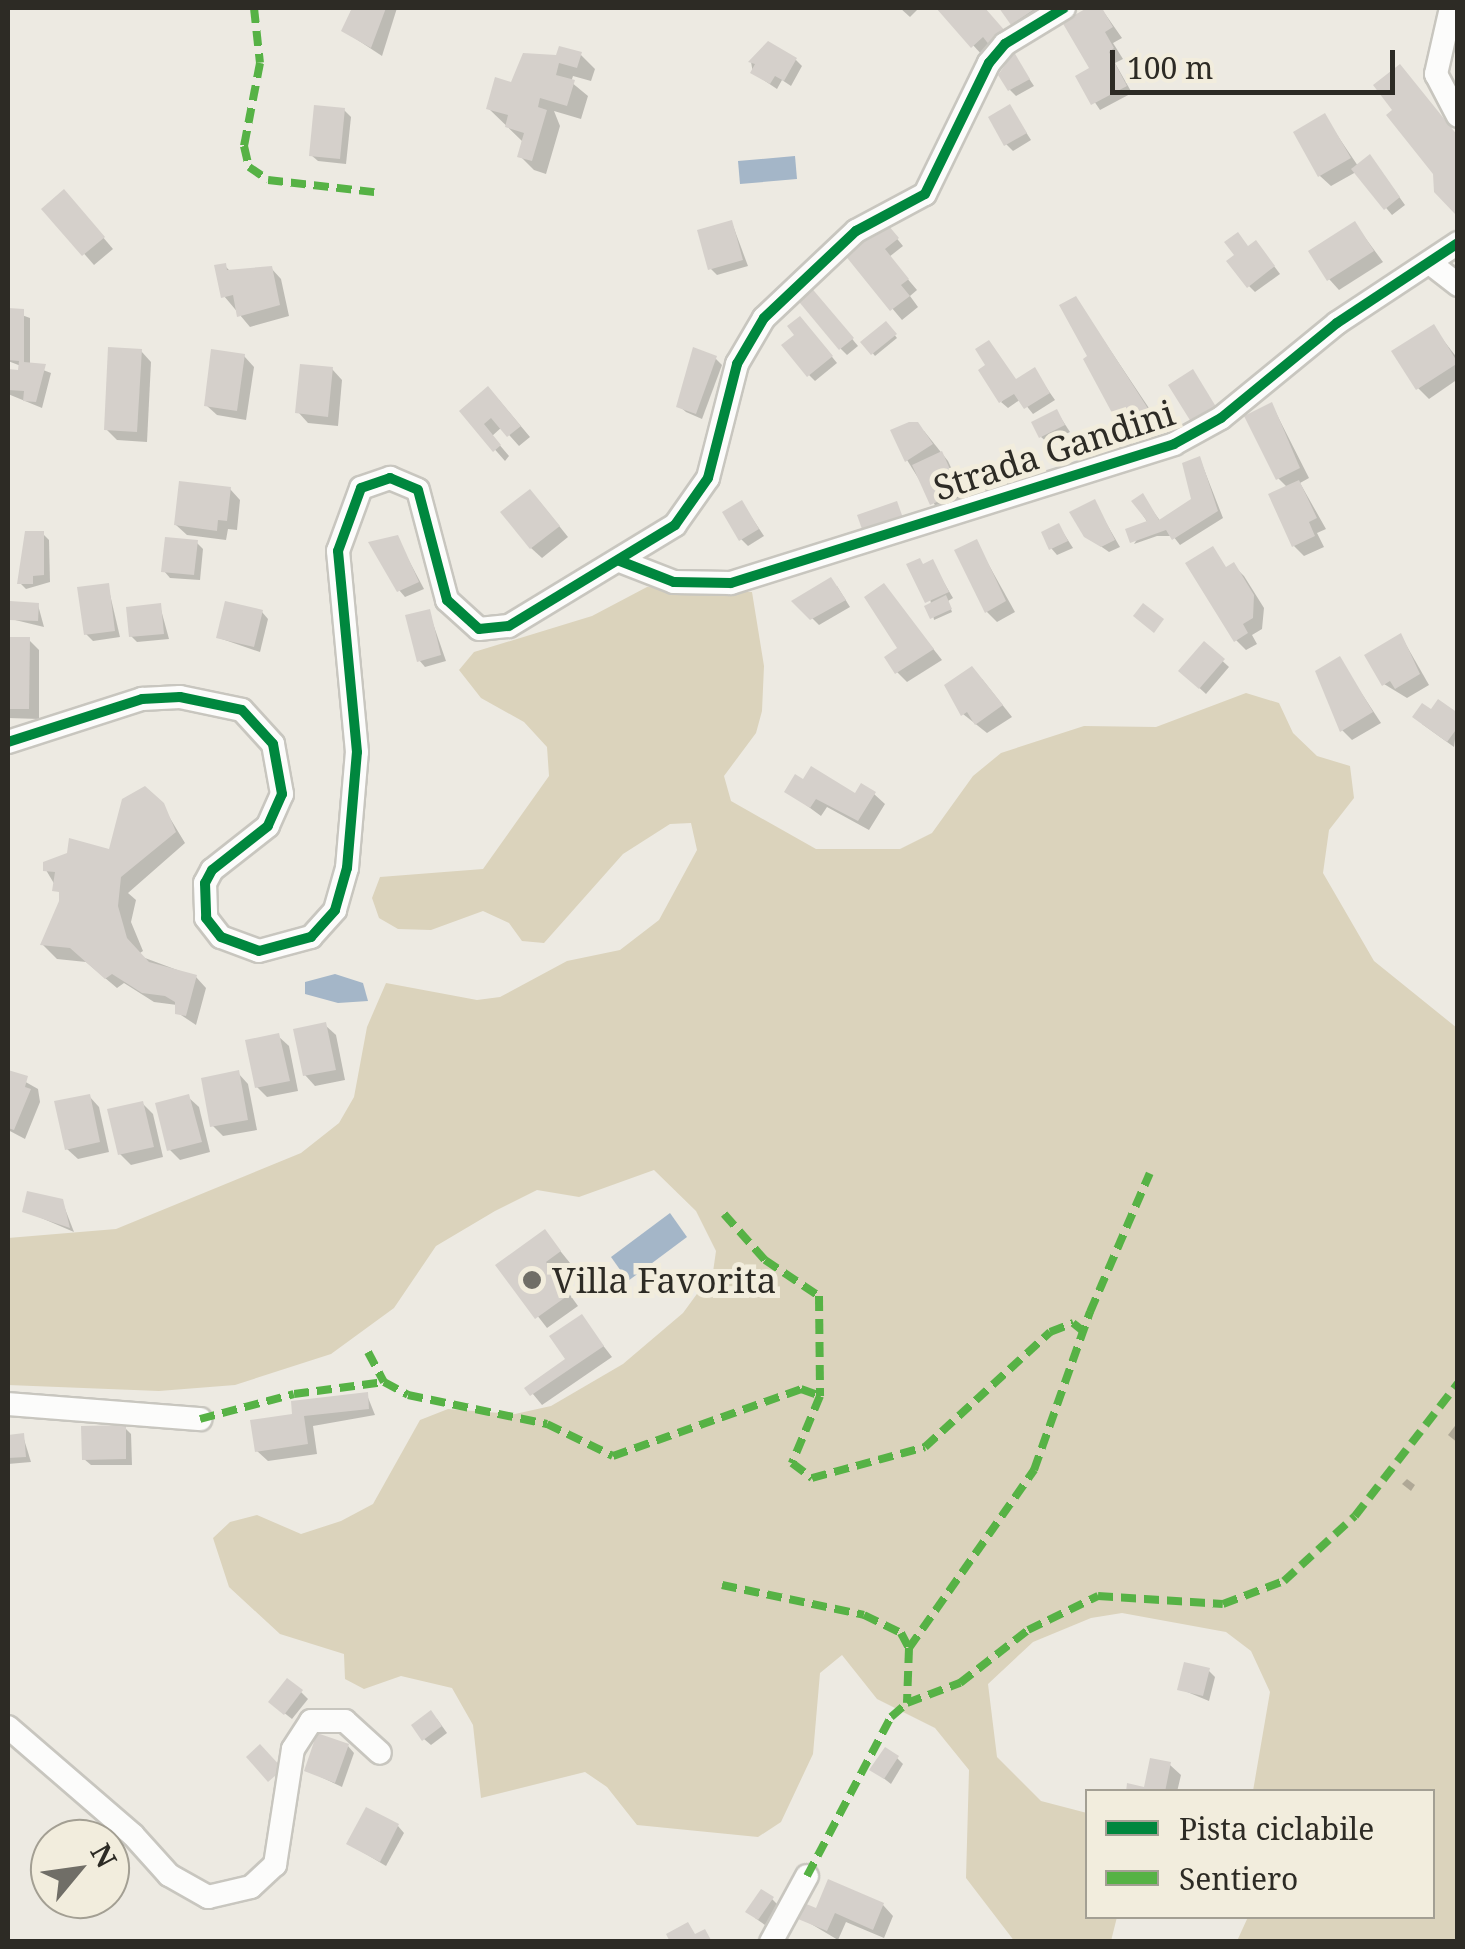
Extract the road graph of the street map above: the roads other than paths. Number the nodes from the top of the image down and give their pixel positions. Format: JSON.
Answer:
{"nodes":[{"id":1,"x":1064,"y":8,"type":"edge"},
{"id":2,"x":1451,"y":8,"type":"edge"},
{"id":3,"x":1458,"y":116,"type":"edge"},
{"id":4,"x":1458,"y":243,"type":"edge"},
{"id":5,"x":1430,"y":263,"type":"junction"},
{"id":6,"x":1458,"y":285,"type":"edge"},
{"id":7,"x":620,"y":560,"type":"junction"},
{"id":8,"x":8,"y":742,"type":"edge"},
{"id":9,"x":8,"y":1404,"type":"edge"},
{"id":10,"x":200,"y":1419,"type":"dead end"},
{"id":11,"x":8,"y":1728,"type":"edge"},
{"id":12,"x":380,"y":1753,"type":"dead end"},
{"id":13,"x":807,"y":1876,"type":"dead end"},
{"id":14,"x":771,"y":1942,"type":"edge"}],
"edges":[{"from":1,"to":7,"type":"street"},
{"from":2,"to":3,"type":"street"},
{"from":4,"to":5,"type":"street","name":"Strada Gandini"},
{"from":5,"to":6,"type":"street"},
{"from":5,"to":7,"type":"street","name":"Strada Gandini"},
{"from":7,"to":8,"type":"street"},
{"from":9,"to":10,"type":"street"},
{"from":11,"to":12,"type":"street"},
{"from":13,"to":14,"type":"street"}]}
